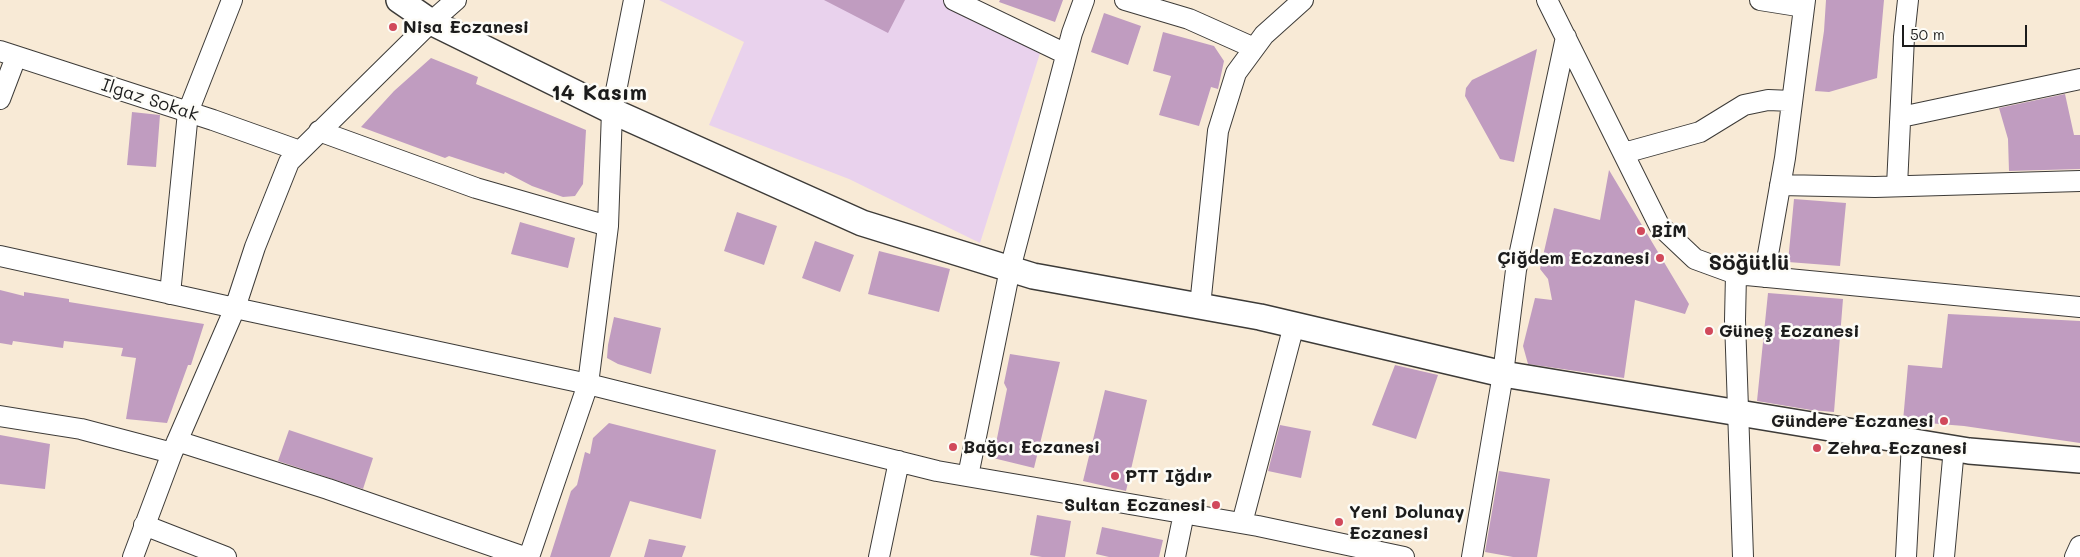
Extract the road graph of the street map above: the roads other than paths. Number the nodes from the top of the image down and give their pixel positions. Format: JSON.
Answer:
{"nodes":[{"id":1,"x":232,"y":0,"type":"edge"},
{"id":2,"x":398,"y":0,"type":"edge"},
{"id":3,"x":456,"y":0,"type":"edge"},
{"id":4,"x":634,"y":0,"type":"edge"},
{"id":5,"x":954,"y":0,"type":"edge"},
{"id":6,"x":1084,"y":0,"type":"edge"},
{"id":7,"x":1125,"y":0,"type":"edge"},
{"id":8,"x":1303,"y":0,"type":"edge"},
{"id":9,"x":1547,"y":0,"type":"edge"},
{"id":10,"x":1760,"y":0,"type":"edge"},
{"id":11,"x":1908,"y":0,"type":"edge"},
{"id":12,"x":1805,"y":4,"type":"edge"},
{"id":13,"x":431,"y":22,"type":"junction"},
{"id":14,"x":1566,"y":37,"type":"junction"},
{"id":15,"x":1254,"y":48,"type":"junction"},
{"id":16,"x":8,"y":54,"type":"edge"},
{"id":17,"x":1066,"y":54,"type":"junction"},
{"id":18,"x":2080,"y":79,"type":"edge"},
{"id":19,"x":0,"y":99,"type":"edge"},
{"id":20,"x":1792,"y":101,"type":"junction"},
{"id":21,"x":612,"y":111,"type":"junction"},
{"id":22,"x":188,"y":112,"type":"junction"},
{"id":23,"x":1901,"y":117,"type":"junction"},
{"id":24,"x":319,"y":131,"type":"junction"},
{"id":25,"x":300,"y":151,"type":"junction"},
{"id":26,"x":1624,"y":153,"type":"junction"},
{"id":27,"x":2080,"y":182,"type":"edge"},
{"id":28,"x":1780,"y":185,"type":"junction"},
{"id":29,"x":1897,"y":186,"type":"junction"},
{"id":30,"x":608,"y":226,"type":"junction"},
{"id":31,"x":0,"y":256,"type":"edge"},
{"id":32,"x":1010,"y":269,"type":"junction"},
{"id":33,"x":1736,"y":274,"type":"junction"},
{"id":34,"x":1764,"y":277,"type":"junction"},
{"id":35,"x":170,"y":294,"type":"junction"},
{"id":36,"x":1200,"y":306,"type":"junction"},
{"id":37,"x":235,"y":308,"type":"junction"},
{"id":38,"x":2080,"y":308,"type":"edge"},
{"id":39,"x":1294,"y":326,"type":"junction"},
{"id":40,"x":1503,"y":374,"type":"junction"},
{"id":41,"x":588,"y":384,"type":"junction"},
{"id":42,"x":1739,"y":413,"type":"junction"},
{"id":43,"x":0,"y":416,"type":"edge"},
{"id":44,"x":1912,"y":442,"type":"junction"},
{"id":45,"x":175,"y":447,"type":"junction"},
{"id":46,"x":1954,"y":448,"type":"junction"},
{"id":47,"x":2080,"y":460,"type":"edge"},
{"id":48,"x":899,"y":461,"type":"junction"},
{"id":49,"x":968,"y":476,"type":"junction"},
{"id":50,"x":1184,"y":513,"type":"junction"},
{"id":51,"x":1242,"y":523,"type":"junction"},
{"id":52,"x":144,"y":525,"type":"junction"},
{"id":53,"x":2080,"y":546,"type":"edge"},
{"id":54,"x":133,"y":557,"type":"edge"},
{"id":55,"x":226,"y":557,"type":"edge"},
{"id":56,"x":524,"y":557,"type":"edge"},
{"id":57,"x":529,"y":557,"type":"edge"},
{"id":58,"x":879,"y":557,"type":"edge"},
{"id":59,"x":1175,"y":557,"type":"edge"},
{"id":60,"x":1404,"y":557,"type":"edge"},
{"id":61,"x":1472,"y":557,"type":"edge"},
{"id":62,"x":1743,"y":557,"type":"edge"},
{"id":63,"x":1906,"y":557,"type":"edge"},
{"id":64,"x":1944,"y":557,"type":"edge"},
{"id":65,"x":2075,"y":557,"type":"edge"}],
"edges":[{"from":1,"to":22,"type":"street"},
{"from":2,"to":13,"type":"main road"},
{"from":3,"to":13,"type":"street"},
{"from":4,"to":21,"type":"street"},
{"from":5,"to":17,"type":"street"},
{"from":6,"to":17,"type":"street"},
{"from":7,"to":15,"type":"street"},
{"from":8,"to":15,"type":"street"},
{"from":9,"to":14,"type":"street"},
{"from":10,"to":12,"type":"street"},
{"from":11,"to":23,"type":"street"},
{"from":12,"to":20,"type":"street"},
{"from":13,"to":21,"type":"main road"},
{"from":13,"to":24,"type":"street"},
{"from":14,"to":26,"type":"street"},
{"from":14,"to":40,"type":"street"},
{"from":15,"to":36,"type":"street"},
{"from":16,"to":19,"type":"street"},
{"from":16,"to":22,"type":"street","name":"Ilgaz Sokak"},
{"from":17,"to":32,"type":"street"},
{"from":18,"to":23,"type":"street"},
{"from":20,"to":26,"type":"street"},
{"from":20,"to":28,"type":"street"},
{"from":21,"to":30,"type":"street"},
{"from":21,"to":32,"type":"main road"},
{"from":22,"to":25,"type":"street","name":"Ilgaz Sokak"},
{"from":22,"to":35,"type":"street"},
{"from":23,"to":29,"type":"street"},
{"from":24,"to":25,"type":"street"},
{"from":24,"to":30,"type":"street"},
{"from":25,"to":37,"type":"street"},
{"from":26,"to":33,"type":"street"},
{"from":27,"to":29,"type":"street"},
{"from":28,"to":29,"type":"street"},
{"from":28,"to":34,"type":"street"},
{"from":30,"to":41,"type":"street"},
{"from":31,"to":35,"type":"street"},
{"from":32,"to":36,"type":"main road"},
{"from":32,"to":49,"type":"street"},
{"from":33,"to":34,"type":"street"},
{"from":33,"to":42,"type":"street"},
{"from":34,"to":38,"type":"street"},
{"from":35,"to":37,"type":"street"},
{"from":36,"to":39,"type":"main road"},
{"from":37,"to":41,"type":"street"},
{"from":37,"to":45,"type":"street"},
{"from":39,"to":40,"type":"main road"},
{"from":39,"to":51,"type":"street"},
{"from":40,"to":42,"type":"main road"},
{"from":40,"to":61,"type":"street"},
{"from":41,"to":48,"type":"street"},
{"from":41,"to":57,"type":"street"},
{"from":42,"to":44,"type":"main road"},
{"from":42,"to":62,"type":"street"},
{"from":43,"to":45,"type":"street"},
{"from":44,"to":46,"type":"main road"},
{"from":44,"to":63,"type":"street"},
{"from":45,"to":52,"type":"street"},
{"from":45,"to":56,"type":"street"},
{"from":46,"to":47,"type":"main road"},
{"from":46,"to":64,"type":"street"},
{"from":48,"to":49,"type":"street"},
{"from":48,"to":58,"type":"street"},
{"from":49,"to":50,"type":"street"},
{"from":50,"to":51,"type":"street"},
{"from":50,"to":59,"type":"street"},
{"from":51,"to":60,"type":"street"},
{"from":52,"to":54,"type":"street"},
{"from":52,"to":55,"type":"street"},
{"from":53,"to":65,"type":"street"}]}
